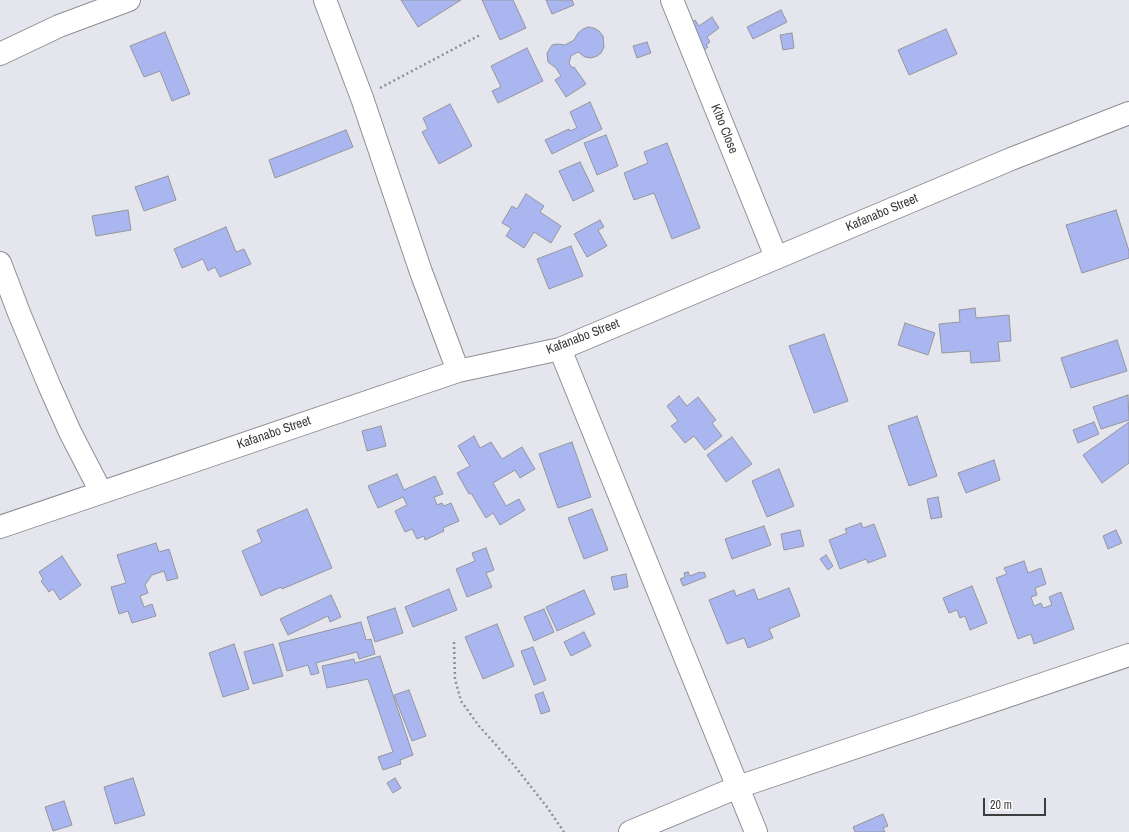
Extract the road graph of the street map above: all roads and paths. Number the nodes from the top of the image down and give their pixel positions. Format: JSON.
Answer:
{"nodes":[{"id":1,"x":129,"y":0,"type":"edge"},
{"id":2,"x":325,"y":0,"type":"edge"},
{"id":3,"x":672,"y":0,"type":"edge"},
{"id":4,"x":480,"y":35,"type":"dead end"},
{"id":5,"x":0,"y":54,"type":"edge"},
{"id":6,"x":362,"y":98,"type":"junction"},
{"id":7,"x":1129,"y":113,"type":"edge"},
{"id":8,"x":776,"y":257,"type":"junction"},
{"id":9,"x":0,"y":263,"type":"edge"},
{"id":10,"x":560,"y":349,"type":"junction"},
{"id":11,"x":458,"y":371,"type":"junction"},
{"id":12,"x":101,"y":492,"type":"junction"},
{"id":13,"x":0,"y":527,"type":"edge"},
{"id":14,"x":454,"y":642,"type":"dead end"},
{"id":15,"x":1129,"y":655,"type":"edge"},
{"id":16,"x":738,"y":787,"type":"junction"},
{"id":17,"x":564,"y":832,"type":"edge"},
{"id":18,"x":630,"y":832,"type":"edge"},
{"id":19,"x":756,"y":832,"type":"edge"}],
"edges":[{"from":1,"to":5,"type":"street"},
{"from":2,"to":6,"type":"street"},
{"from":3,"to":8,"type":"street","name":"Kibo Close"},
{"from":4,"to":6,"type":"path"},
{"from":6,"to":11,"type":"street"},
{"from":7,"to":8,"type":"street","name":"Kafanabo Street"},
{"from":8,"to":10,"type":"street","name":"Kafanabo Street"},
{"from":9,"to":12,"type":"street"},
{"from":10,"to":11,"type":"street","name":"Kafanabo Street"},
{"from":10,"to":16,"type":"street"},
{"from":11,"to":12,"type":"street","name":"Kafanabo Street"},
{"from":12,"to":13,"type":"street","name":"Kafanabo Street"},
{"from":14,"to":17,"type":"path"},
{"from":15,"to":16,"type":"street"},
{"from":16,"to":18,"type":"street"},
{"from":16,"to":19,"type":"street"}]}
